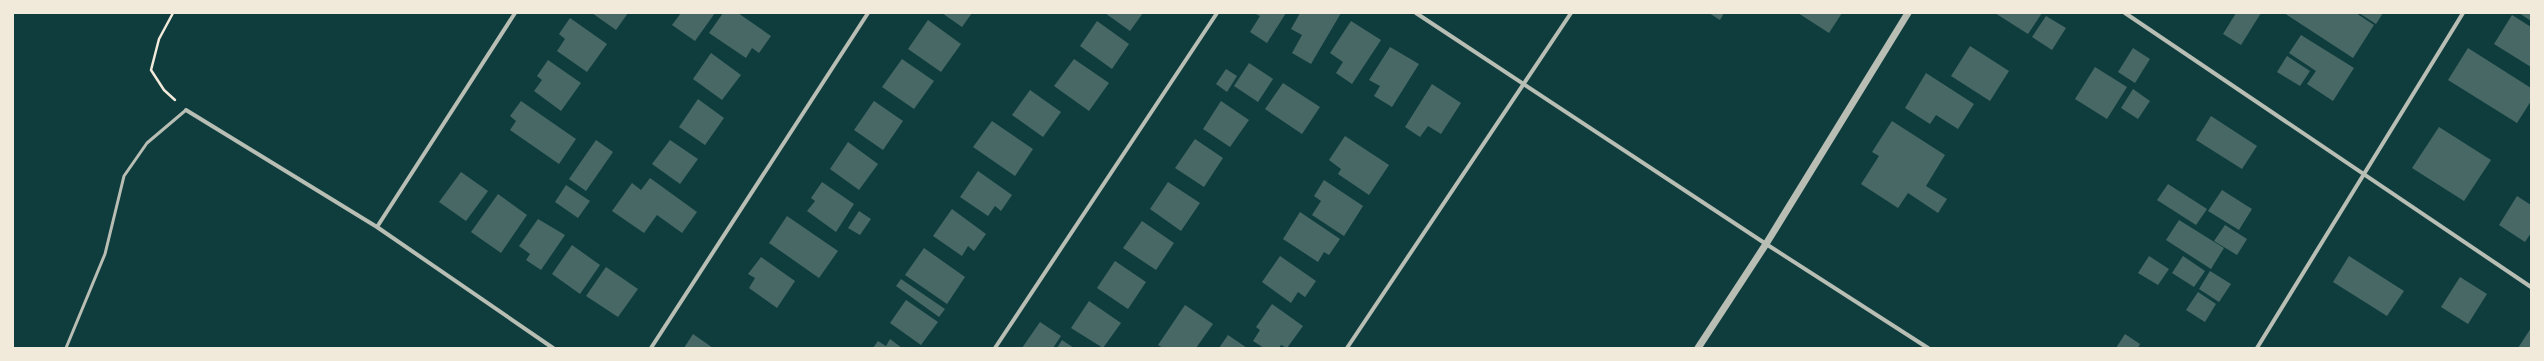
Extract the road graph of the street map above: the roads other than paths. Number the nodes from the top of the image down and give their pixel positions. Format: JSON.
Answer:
{"nodes":[{"id":1,"x":515,"y":13,"type":"edge"},
{"id":2,"x":868,"y":13,"type":"edge"},
{"id":3,"x":1217,"y":13,"type":"edge"},
{"id":4,"x":1416,"y":13,"type":"edge"},
{"id":5,"x":1571,"y":13,"type":"edge"},
{"id":6,"x":1908,"y":13,"type":"edge"},
{"id":7,"x":2125,"y":13,"type":"edge"},
{"id":8,"x":2463,"y":13,"type":"edge"},
{"id":9,"x":1524,"y":84,"type":"junction"},
{"id":10,"x":186,"y":110,"type":"joint"},
{"id":11,"x":2364,"y":174,"type":"junction"},
{"id":12,"x":377,"y":227,"type":"junction"},
{"id":13,"x":1766,"y":244,"type":"junction"},
{"id":14,"x":2531,"y":287,"type":"edge"},
{"id":15,"x":66,"y":348,"type":"edge"},
{"id":16,"x":552,"y":348,"type":"edge"},
{"id":17,"x":651,"y":348,"type":"edge"},
{"id":18,"x":995,"y":348,"type":"edge"},
{"id":19,"x":1347,"y":348,"type":"edge"},
{"id":20,"x":1698,"y":348,"type":"edge"},
{"id":21,"x":1928,"y":348,"type":"edge"},
{"id":22,"x":2257,"y":348,"type":"edge"}],
"edges":[{"from":1,"to":12,"type":"street"},
{"from":2,"to":17,"type":"street"},
{"from":3,"to":18,"type":"street"},
{"from":4,"to":9,"type":"street"},
{"from":5,"to":9,"type":"street"},
{"from":6,"to":13,"type":"street"},
{"from":7,"to":11,"type":"street"},
{"from":8,"to":11,"type":"street"},
{"from":9,"to":13,"type":"street"},
{"from":9,"to":19,"type":"street"},
{"from":10,"to":12,"type":"street"},
{"from":10,"to":15,"type":"lane"},
{"from":11,"to":14,"type":"street"},
{"from":11,"to":22,"type":"street"},
{"from":12,"to":16,"type":"street"},
{"from":13,"to":20,"type":"street"},
{"from":13,"to":21,"type":"street"}]}
